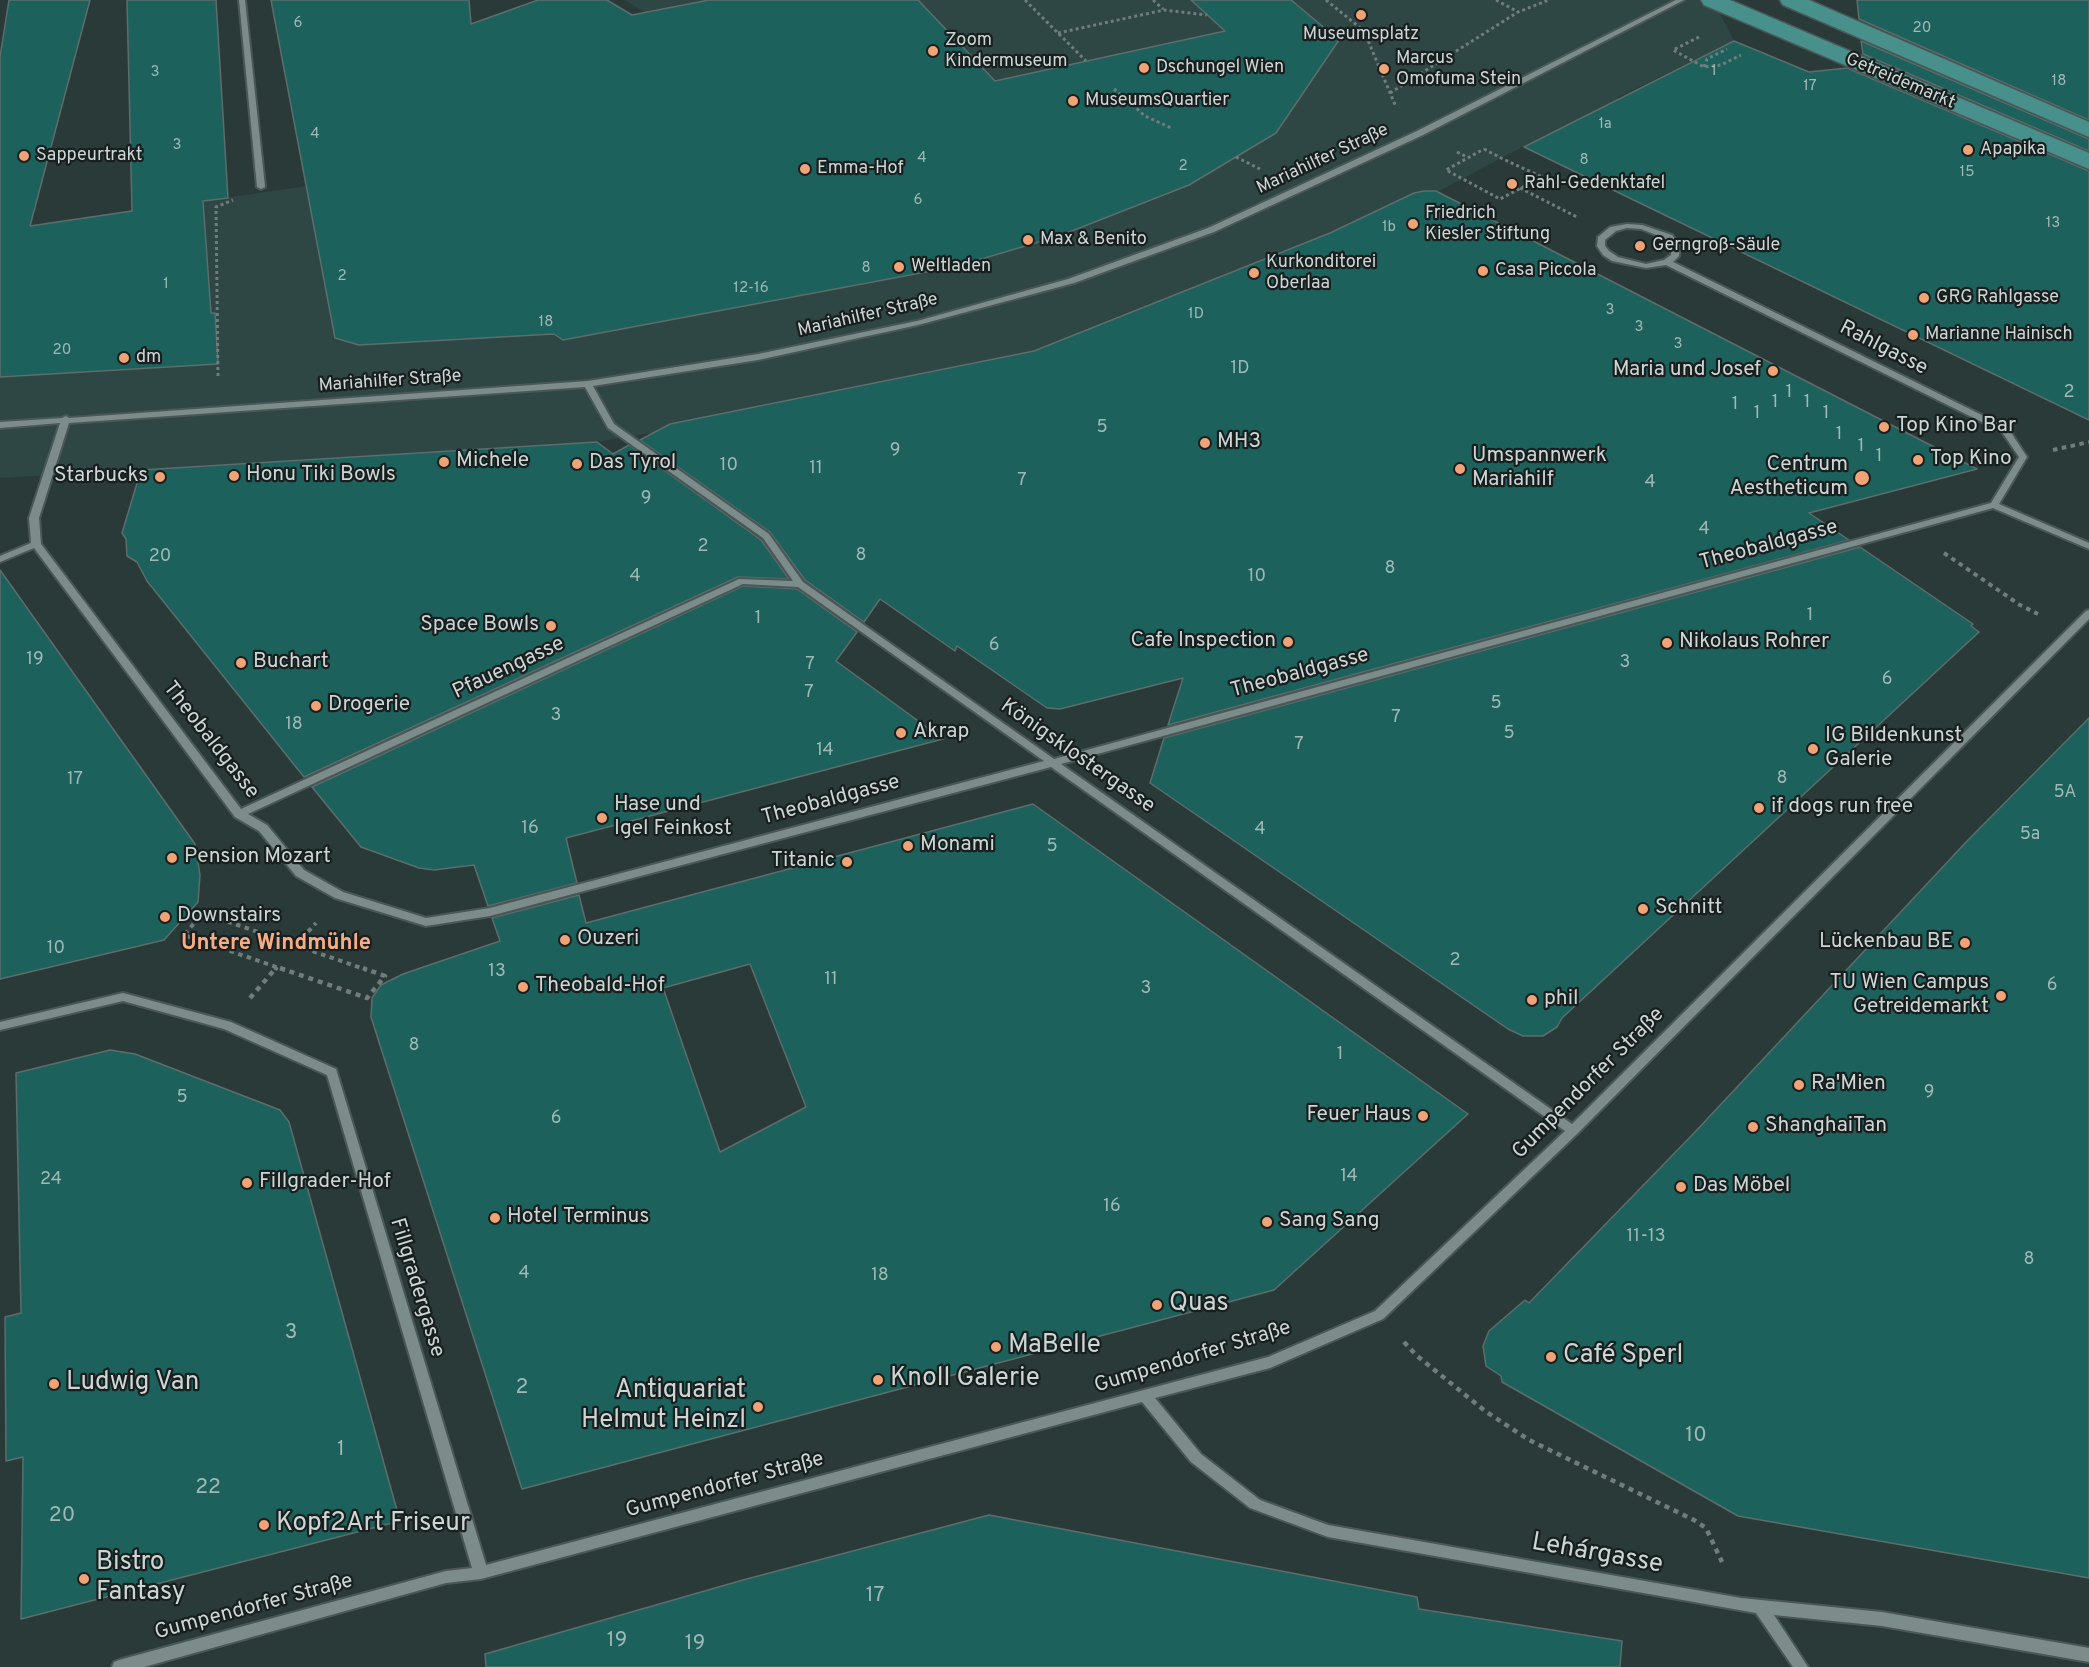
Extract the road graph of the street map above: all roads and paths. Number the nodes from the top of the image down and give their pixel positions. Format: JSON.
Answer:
{"nodes":[{"id":1,"x":242,"y":0,"type":"edge"},
{"id":2,"x":1025,"y":0,"type":"edge"},
{"id":3,"x":1153,"y":0,"type":"edge"},
{"id":4,"x":1326,"y":0,"type":"edge"},
{"id":5,"x":1496,"y":0,"type":"edge"},
{"id":6,"x":1548,"y":0,"type":"edge"},
{"id":7,"x":1681,"y":0,"type":"edge"},
{"id":8,"x":1712,"y":0,"type":"edge"},
{"id":9,"x":1791,"y":0,"type":"edge"},
{"id":10,"x":1164,"y":10,"type":"junction"},
{"id":11,"x":1518,"y":12,"type":"junction"},
{"id":12,"x":1207,"y":15,"type":"dead end"},
{"id":13,"x":1058,"y":33,"type":"junction"},
{"id":14,"x":1707,"y":59,"type":"dead end"},
{"id":15,"x":1086,"y":61,"type":"dead end"},
{"id":16,"x":1691,"y":62,"type":"dead end"},
{"id":17,"x":1721,"y":65,"type":"dead end"},
{"id":18,"x":1704,"y":67,"type":"junction"},
{"id":19,"x":1114,"y":89,"type":"dead end"},
{"id":20,"x":1390,"y":93,"type":"junction"},
{"id":21,"x":1399,"y":114,"type":"dead end"},
{"id":22,"x":1171,"y":128,"type":"dead end"},
{"id":23,"x":2089,"y":130,"type":"edge"},
{"id":24,"x":2089,"y":162,"type":"edge"},
{"id":25,"x":261,"y":187,"type":"joint"},
{"id":26,"x":1520,"y":189,"type":"junction"},
{"id":27,"x":1607,"y":232,"type":"junction"},
{"id":28,"x":1667,"y":262,"type":"junction"},
{"id":29,"x":588,"y":384,"type":"junction"},
{"id":30,"x":219,"y":410,"type":"junction"},
{"id":31,"x":66,"y":419,"type":"junction"},
{"id":32,"x":0,"y":425,"type":"edge"},
{"id":33,"x":2089,"y":442,"type":"edge"},
{"id":34,"x":2022,"y":457,"type":"junction"},
{"id":35,"x":1994,"y":505,"type":"junction"},
{"id":36,"x":1910,"y":528,"type":"junction"},
{"id":37,"x":36,"y":544,"type":"junction"},
{"id":38,"x":2089,"y":546,"type":"edge"},
{"id":39,"x":0,"y":559,"type":"edge"},
{"id":40,"x":800,"y":584,"type":"junction"},
{"id":41,"x":2089,"y":614,"type":"edge"},
{"id":42,"x":2072,"y":629,"type":"junction"},
{"id":43,"x":1051,"y":763,"type":"junction"},
{"id":44,"x":239,"y":814,"type":"junction"},
{"id":45,"x":309,"y":931,"type":"dead end"},
{"id":46,"x":296,"y":945,"type":"junction"},
{"id":47,"x":0,"y":1026,"type":"edge"},
{"id":48,"x":1574,"y":1131,"type":"junction"},
{"id":49,"x":1379,"y":1316,"type":"junction"},
{"id":50,"x":1145,"y":1396,"type":"junction"},
{"id":51,"x":481,"y":1573,"type":"junction"},
{"id":52,"x":1741,"y":1605,"type":"junction"},
{"id":53,"x":1761,"y":1608,"type":"junction"},
{"id":54,"x":2089,"y":1654,"type":"edge"},
{"id":55,"x":119,"y":1667,"type":"edge"},
{"id":56,"x":1801,"y":1667,"type":"edge"}],
"edges":[{"from":1,"to":25,"type":"street"},
{"from":2,"to":13,"type":"path"},
{"from":3,"to":10,"type":"path"},
{"from":4,"to":20,"type":"path"},
{"from":5,"to":11,"type":"path"},
{"from":6,"to":11,"type":"path"},
{"from":7,"to":29,"type":"street","name":"Mariahilfer Straße"},
{"from":8,"to":24,"type":"main road","name":"Getreidemarkt"},
{"from":9,"to":23,"type":"main road","name":"Getreidemarkt"},
{"from":10,"to":12,"type":"path"},
{"from":10,"to":13,"type":"path"},
{"from":11,"to":20,"type":"path"},
{"from":13,"to":15,"type":"path"},
{"from":14,"to":18,"type":"path"},
{"from":16,"to":18,"type":"path"},
{"from":17,"to":18,"type":"path"},
{"from":19,"to":22,"type":"path"},
{"from":20,"to":21,"type":"path"},
{"from":25,"to":30,"type":"path"},
{"from":26,"to":26,"type":"path"},
{"from":26,"to":27,"type":"path"},
{"from":27,"to":28,"type":"street"},
{"from":27,"to":28,"type":"street"},
{"from":28,"to":34,"type":"street","name":"Rahlgasse"},
{"from":29,"to":30,"type":"street","name":"Mariahilfer Straße"},
{"from":29,"to":40,"type":"street","name":"Königsklostergasse"},
{"from":30,"to":31,"type":"street","name":"Mariahilfer Straße"},
{"from":31,"to":32,"type":"street","name":"Mariahilfer Straße"},
{"from":31,"to":37,"type":"street"},
{"from":33,"to":34,"type":"path"},
{"from":34,"to":35,"type":"street"},
{"from":35,"to":36,"type":"street","name":"Theobaldgasse"},
{"from":35,"to":38,"type":"street"},
{"from":36,"to":42,"type":"path"},
{"from":36,"to":43,"type":"street","name":"Theobaldgasse"},
{"from":37,"to":39,"type":"street"},
{"from":37,"to":44,"type":"street","name":"Theobaldgasse"},
{"from":40,"to":43,"type":"street","name":"Königsklostergasse"},
{"from":40,"to":44,"type":"street","name":"Pfauengasse"},
{"from":41,"to":42,"type":"street","name":"Gumpendorfer Straße"},
{"from":42,"to":48,"type":"street","name":"Gumpendorfer Straße"},
{"from":43,"to":44,"type":"street","name":"Theobaldgasse"},
{"from":43,"to":48,"type":"street","name":"Königsklostergasse"},
{"from":45,"to":46,"type":"path"},
{"from":46,"to":46,"type":"path"},
{"from":47,"to":51,"type":"street","name":"Fillgradergasse"},
{"from":48,"to":49,"type":"street","name":"Gumpendorfer Straße"},
{"from":49,"to":50,"type":"street","name":"Gumpendorfer Straße"},
{"from":49,"to":52,"type":"path"},
{"from":50,"to":51,"type":"street","name":"Gumpendorfer Straße"},
{"from":50,"to":52,"type":"street","name":"Lehárgasse"},
{"from":51,"to":55,"type":"street","name":"Gumpendorfer Straße"},
{"from":52,"to":53,"type":"street","name":"Lehárgasse"},
{"from":53,"to":54,"type":"street","name":"Lehárgasse"},
{"from":53,"to":56,"type":"street"}]}
